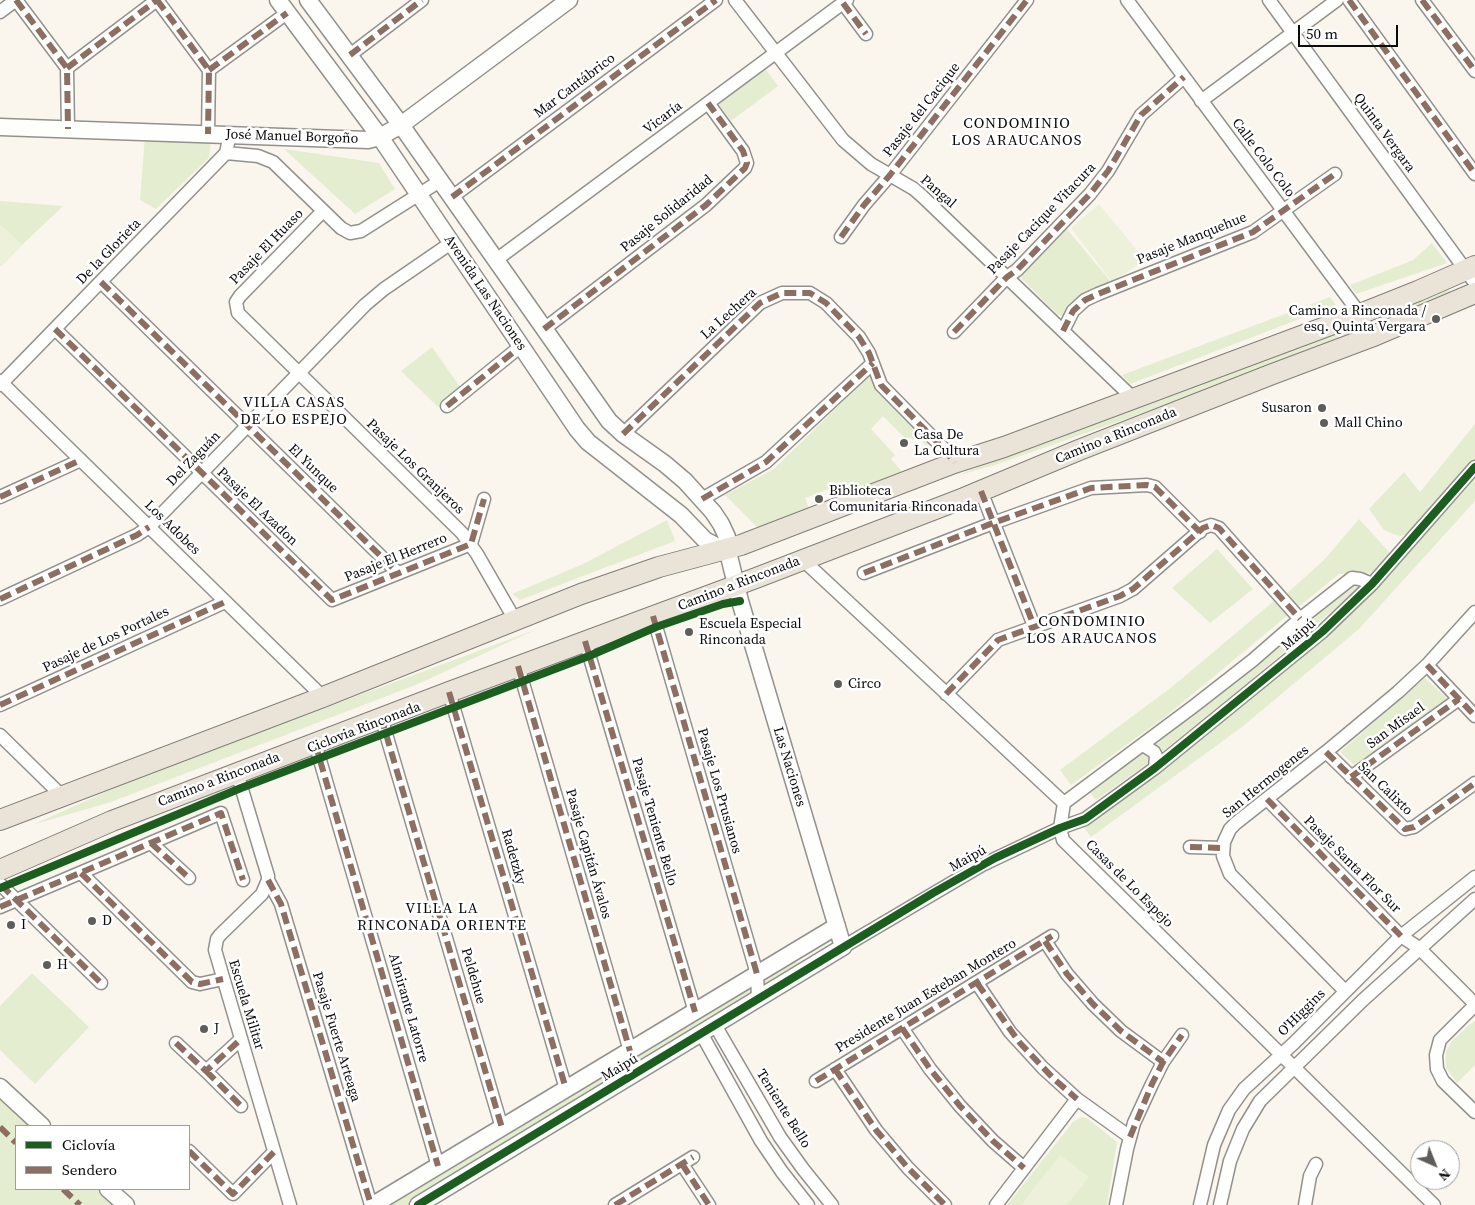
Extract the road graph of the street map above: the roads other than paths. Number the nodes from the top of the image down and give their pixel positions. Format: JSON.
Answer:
{"nodes":[{"id":1,"x":16,"y":0,"type":"edge"},
{"id":2,"x":157,"y":0,"type":"edge"},
{"id":3,"x":308,"y":0,"type":"edge"},
{"id":4,"x":422,"y":0,"type":"edge"},
{"id":5,"x":569,"y":0,"type":"edge"},
{"id":6,"x":716,"y":0,"type":"edge"},
{"id":7,"x":735,"y":0,"type":"edge"},
{"id":8,"x":1027,"y":0,"type":"edge"},
{"id":9,"x":1127,"y":0,"type":"edge"},
{"id":10,"x":1269,"y":0,"type":"edge"},
{"id":11,"x":1337,"y":0,"type":"edge"},
{"id":12,"x":1349,"y":0,"type":"edge"},
{"id":13,"x":1422,"y":0,"type":"edge"},
{"id":14,"x":845,"y":2,"type":"edge"},
{"id":15,"x":282,"y":6,"type":"edge"},
{"id":16,"x":0,"y":12,"type":"edge"},
{"id":17,"x":1293,"y":33,"type":"junction"},
{"id":18,"x":866,"y":34,"type":"dead end"},
{"id":19,"x":775,"y":54,"type":"junction"},
{"id":20,"x":350,"y":55,"type":"junction"},
{"id":21,"x":67,"y":68,"type":"junction"},
{"id":22,"x":209,"y":70,"type":"junction"},
{"id":23,"x":1475,"y":71,"type":"edge"},
{"id":24,"x":1184,"y":77,"type":"junction"},
{"id":25,"x":1201,"y":100,"type":"junction"},
{"id":26,"x":708,"y":103,"type":"junction"},
{"id":27,"x":401,"y":125,"type":"junction"},
{"id":28,"x":0,"y":127,"type":"edge"},
{"id":29,"x":68,"y":129,"type":"junction"},
{"id":30,"x":208,"y":134,"type":"junction"},
{"id":31,"x":230,"y":134,"type":"junction"},
{"id":32,"x":380,"y":137,"type":"junction"},
{"id":33,"x":226,"y":153,"type":"junction"},
{"id":34,"x":1335,"y":174,"type":"dead end"},
{"id":35,"x":1475,"y":174,"type":"edge"},
{"id":36,"x":890,"y":175,"type":"junction"},
{"id":37,"x":440,"y":181,"type":"junction"},
{"id":38,"x":418,"y":194,"type":"junction"},
{"id":39,"x":452,"y":197,"type":"junction"},
{"id":40,"x":323,"y":211,"type":"junction"},
{"id":41,"x":1283,"y":211,"type":"junction"},
{"id":42,"x":841,"y":237,"type":"dead end"},
{"id":43,"x":451,"y":243,"type":"junction"},
{"id":44,"x":496,"y":260,"type":"junction"},
{"id":45,"x":1472,"y":273,"type":"edge"},
{"id":46,"x":1007,"y":277,"type":"junction"},
{"id":47,"x":101,"y":282,"type":"junction"},
{"id":48,"x":1475,"y":293,"type":"edge"},
{"id":49,"x":235,"y":306,"type":"joint"},
{"id":50,"x":1360,"y":314,"type":"junction"},
{"id":51,"x":55,"y":329,"type":"junction"},
{"id":52,"x":544,"y":329,"type":"junction"},
{"id":53,"x":1064,"y":330,"type":"junction"},
{"id":54,"x":954,"y":332,"type":"dead end"},
{"id":55,"x":1371,"y":337,"type":"junction"},
{"id":56,"x":521,"y":346,"type":"junction"},
{"id":57,"x":873,"y":363,"type":"junction"},
{"id":58,"x":298,"y":374,"type":"junction"},
{"id":59,"x":1,"y":383,"type":"edge"},
{"id":60,"x":1134,"y":399,"type":"junction"},
{"id":61,"x":447,"y":406,"type":"dead end"},
{"id":62,"x":247,"y":426,"type":"junction"},
{"id":63,"x":624,"y":434,"type":"junction"},
{"id":64,"x":81,"y":460,"type":"junction"},
{"id":65,"x":954,"y":463,"type":"junction"},
{"id":66,"x":1475,"y":467,"type":"edge"},
{"id":67,"x":201,"y":473,"type":"junction"},
{"id":68,"x":981,"y":491,"type":"junction"},
{"id":69,"x":0,"y":497,"type":"edge"},
{"id":70,"x":484,"y":499,"type":"dead end"},
{"id":71,"x":702,"y":499,"type":"junction"},
{"id":72,"x":993,"y":523,"type":"junction"},
{"id":73,"x":149,"y":527,"type":"junction"},
{"id":74,"x":1200,"y":532,"type":"junction"},
{"id":75,"x":471,"y":544,"type":"junction"},
{"id":76,"x":727,"y":548,"type":"junction"},
{"id":77,"x":803,"y":560,"type":"junction"},
{"id":78,"x":864,"y":572,"type":"dead end"},
{"id":79,"x":398,"y":573,"type":"junction"},
{"id":80,"x":1372,"y":584,"type":"junction"},
{"id":81,"x":737,"y":586,"type":"junction"},
{"id":82,"x":0,"y":599,"type":"edge"},
{"id":83,"x":332,"y":600,"type":"joint"},
{"id":84,"x":226,"y":602,"type":"junction"},
{"id":85,"x":1475,"y":612,"type":"edge"},
{"id":86,"x":653,"y":616,"type":"junction"},
{"id":87,"x":1300,"y":618,"type":"junction"},
{"id":88,"x":515,"y":620,"type":"junction"},
{"id":89,"x":1034,"y":626,"type":"junction"},
{"id":90,"x":585,"y":641,"type":"junction"},
{"id":91,"x":1427,"y":665,"type":"junction"},
{"id":92,"x":518,"y":666,"type":"junction"},
{"id":93,"x":449,"y":692,"type":"junction"},
{"id":94,"x":946,"y":694,"type":"junction"},
{"id":95,"x":323,"y":697,"type":"junction"},
{"id":96,"x":1459,"y":699,"type":"junction"},
{"id":97,"x":0,"y":705,"type":"edge"},
{"id":98,"x":1475,"y":716,"type":"edge"},
{"id":99,"x":381,"y":718,"type":"junction"},
{"id":100,"x":0,"y":735,"type":"edge"},
{"id":101,"x":315,"y":743,"type":"junction"},
{"id":102,"x":1143,"y":744,"type":"junction"},
{"id":103,"x":1326,"y":752,"type":"junction"},
{"id":104,"x":1155,"y":768,"type":"junction"},
{"id":105,"x":237,"y":773,"type":"junction"},
{"id":106,"x":1351,"y":776,"type":"junction"},
{"id":107,"x":1475,"y":782,"type":"edge"},
{"id":108,"x":62,"y":796,"type":"junction"},
{"id":109,"x":1267,"y":799,"type":"junction"},
{"id":110,"x":1064,"y":803,"type":"junction"},
{"id":111,"x":0,"y":820,"type":"edge"},
{"id":112,"x":1060,"y":828,"type":"junction"},
{"id":113,"x":151,"y":842,"type":"junction"},
{"id":114,"x":1190,"y":847,"type":"dead end"},
{"id":115,"x":1223,"y":848,"type":"junction"},
{"id":116,"x":0,"y":870,"type":"edge"},
{"id":117,"x":81,"y":873,"type":"junction"},
{"id":118,"x":1475,"y":877,"type":"edge"},
{"id":119,"x":189,"y":878,"type":"dead end"},
{"id":120,"x":243,"y":880,"type":"dead end"},
{"id":121,"x":268,"y":880,"type":"junction"},
{"id":122,"x":0,"y":884,"type":"edge"},
{"id":123,"x":1475,"y":899,"type":"edge"},
{"id":124,"x":17,"y":900,"type":"junction"},
{"id":125,"x":0,"y":907,"type":"edge"},
{"id":126,"x":836,"y":926,"type":"junction"},
{"id":127,"x":1402,"y":936,"type":"junction"},
{"id":128,"x":1419,"y":948,"type":"junction"},
{"id":129,"x":841,"y":949,"type":"junction"},
{"id":130,"x":785,"y":957,"type":"junction"},
{"id":131,"x":757,"y":974,"type":"junction"},
{"id":132,"x":223,"y":979,"type":"junction"},
{"id":133,"x":101,"y":983,"type":"dead end"},
{"id":134,"x":976,"y":983,"type":"junction"},
{"id":135,"x":1345,"y":991,"type":"junction"},
{"id":136,"x":758,"y":998,"type":"junction"},
{"id":137,"x":1475,"y":1005,"type":"edge"},
{"id":138,"x":695,"y":1012,"type":"junction"},
{"id":139,"x":715,"y":1025,"type":"junction"},
{"id":140,"x":902,"y":1028,"type":"junction"},
{"id":141,"x":701,"y":1034,"type":"junction"},
{"id":142,"x":1182,"y":1035,"type":"dead end"},
{"id":143,"x":241,"y":1039,"type":"junction"},
{"id":144,"x":176,"y":1043,"type":"dead end"},
{"id":145,"x":630,"y":1051,"type":"junction"},
{"id":146,"x":1281,"y":1055,"type":"junction"},
{"id":147,"x":1163,"y":1062,"type":"junction"},
{"id":148,"x":1294,"y":1068,"type":"junction"},
{"id":149,"x":835,"y":1069,"type":"junction"},
{"id":150,"x":206,"y":1071,"type":"junction"},
{"id":151,"x":816,"y":1080,"type":"dead end"},
{"id":152,"x":0,"y":1087,"type":"edge"},
{"id":153,"x":566,"y":1089,"type":"junction"},
{"id":154,"x":1077,"y":1099,"type":"junction"},
{"id":155,"x":241,"y":1106,"type":"dead end"},
{"id":156,"x":1475,"y":1112,"type":"edge"},
{"id":157,"x":41,"y":1125,"type":"edge"},
{"id":158,"x":502,"y":1128,"type":"junction"},
{"id":159,"x":1130,"y":1137,"type":"junction"},
{"id":160,"x":190,"y":1152,"type":"edge"},
{"id":161,"x":274,"y":1152,"type":"junction"},
{"id":162,"x":693,"y":1157,"type":"dead end"},
{"id":163,"x":682,"y":1164,"type":"junction"},
{"id":164,"x":1316,"y":1164,"type":"dead end"},
{"id":165,"x":438,"y":1166,"type":"junction"},
{"id":166,"x":1024,"y":1168,"type":"junction"},
{"id":167,"x":109,"y":1190,"type":"edge"},
{"id":168,"x":126,"y":1205,"type":"edge"},
{"id":169,"x":290,"y":1205,"type":"edge"},
{"id":170,"x":372,"y":1205,"type":"edge"},
{"id":171,"x":418,"y":1205,"type":"edge"},
{"id":172,"x":615,"y":1205,"type":"edge"},
{"id":173,"x":709,"y":1205,"type":"edge"},
{"id":174,"x":808,"y":1205,"type":"edge"},
{"id":175,"x":832,"y":1205,"type":"edge"},
{"id":176,"x":946,"y":1205,"type":"edge"},
{"id":177,"x":996,"y":1205,"type":"edge"},
{"id":178,"x":1116,"y":1205,"type":"edge"},
{"id":179,"x":1200,"y":1205,"type":"edge"},
{"id":180,"x":1220,"y":1205,"type":"edge"},
{"id":181,"x":1305,"y":1205,"type":"edge"},
{"id":182,"x":1434,"y":1205,"type":"edge"}],
"edges":[{"from":1,"to":16,"type":"street"},
{"from":1,"to":21,"type":"street"},
{"from":2,"to":21,"type":"street"},
{"from":2,"to":22,"type":"street"},
{"from":3,"to":20,"type":"street","name":"Avenida Las Naciones"},
{"from":4,"to":20,"type":"street"},
{"from":5,"to":27,"type":"street","name":"José Manuel Borgoño"},
{"from":6,"to":39,"type":"street","name":"Mar Cantábrico"},
{"from":7,"to":19,"type":"street","name":"Pangal"},
{"from":8,"to":36,"type":"street","name":"Pasaje del Cacique"},
{"from":9,"to":24,"type":"street","name":"Calle Colo Colo"},
{"from":10,"to":17,"type":"street","name":"Quinta Vergara"},
{"from":11,"to":17,"type":"street"},
{"from":12,"to":35,"type":"street"},
{"from":13,"to":23,"type":"street"},
{"from":14,"to":18,"type":"street"},
{"from":14,"to":19,"type":"street","name":"Vicaría"},
{"from":15,"to":22,"type":"street"},
{"from":15,"to":32,"type":"street","name":"Avenida Las Naciones"},
{"from":17,"to":25,"type":"street"},
{"from":17,"to":45,"type":"street","name":"Quinta Vergara"},
{"from":19,"to":26,"type":"street","name":"Vicaría"},
{"from":19,"to":36,"type":"street","name":"Pangal"},
{"from":20,"to":27,"type":"street","name":"Avenida Las Naciones"},
{"from":21,"to":29,"type":"street"},
{"from":22,"to":30,"type":"street"},
{"from":24,"to":25,"type":"street","name":"Calle Colo Colo"},
{"from":24,"to":46,"type":"street","name":"Pasaje Cacique Vitacura"},
{"from":25,"to":41,"type":"street","name":"Calle Colo Colo"},
{"from":26,"to":44,"type":"street","name":"Vicaría"},
{"from":26,"to":52,"type":"street","name":"Pasaje Solidaridad"},
{"from":27,"to":32,"type":"street","name":"José Manuel Borgoño"},
{"from":27,"to":37,"type":"street","name":"Avenida Las Naciones"},
{"from":28,"to":29,"type":"street","name":"José Manuel Borgoño"},
{"from":29,"to":30,"type":"street","name":"José Manuel Borgoño"},
{"from":30,"to":31,"type":"street","name":"José Manuel Borgoño"},
{"from":31,"to":32,"type":"street","name":"José Manuel Borgoño"},
{"from":31,"to":33,"type":"street"},
{"from":32,"to":38,"type":"street","name":"Avenida Las Naciones"},
{"from":33,"to":40,"type":"street"},
{"from":33,"to":47,"type":"street","name":"De la Glorieta"},
{"from":34,"to":41,"type":"street","name":"Pasaje Manquehue"},
{"from":36,"to":42,"type":"street","name":"Pasaje del Cacique"},
{"from":36,"to":46,"type":"street","name":"Pangal"},
{"from":37,"to":38,"type":"street"},
{"from":37,"to":39,"type":"street","name":"Avenida Las Naciones"},
{"from":38,"to":40,"type":"street"},
{"from":38,"to":43,"type":"street","name":"Avenida Las Naciones"},
{"from":39,"to":44,"type":"street","name":"Avenida Las Naciones"},
{"from":40,"to":49,"type":"street","name":"Pasaje El Huaso"},
{"from":41,"to":50,"type":"street","name":"Calle Colo Colo"},
{"from":41,"to":53,"type":"street","name":"Pasaje Manquehue"},
{"from":43,"to":56,"type":"street","name":"Avenida Las Naciones"},
{"from":43,"to":58,"type":"street","name":"Del Zaguán"},
{"from":44,"to":52,"type":"street","name":"Avenida Las Naciones"},
{"from":45,"to":50,"type":"main road","name":"Camino a Rinconada"},
{"from":46,"to":53,"type":"street","name":"Pangal"},
{"from":46,"to":54,"type":"street","name":"Pasaje Cacique Vitacura"},
{"from":47,"to":51,"type":"street","name":"De la Glorieta"},
{"from":47,"to":62,"type":"street","name":"El Yunque"},
{"from":48,"to":55,"type":"main road","name":"Camino a Rinconada"},
{"from":49,"to":58,"type":"street","name":"Pasaje Los Granjeros"},
{"from":50,"to":55,"type":"street","name":"Calle Colo Colo"},
{"from":50,"to":60,"type":"main road","name":"Camino a Rinconada"},
{"from":51,"to":59,"type":"street","name":"De la Glorieta"},
{"from":51,"to":67,"type":"street","name":"Pasaje El Azadon"},
{"from":52,"to":63,"type":"street","name":"Avenida Las Naciones"},
{"from":53,"to":60,"type":"street","name":"Pangal"},
{"from":55,"to":68,"type":"main road","name":"Camino a Rinconada"},
{"from":56,"to":61,"type":"street"},
{"from":56,"to":76,"type":"street","name":"Avenida Las Naciones"},
{"from":57,"to":63,"type":"street","name":"La Lechera"},
{"from":57,"to":65,"type":"street","name":"La Lechera"},
{"from":57,"to":71,"type":"street"},
{"from":58,"to":62,"type":"street","name":"Del Zaguán"},
{"from":58,"to":75,"type":"street","name":"Pasaje Los Granjeros"},
{"from":59,"to":64,"type":"street","name":"Los Adobes"},
{"from":60,"to":65,"type":"main road","name":"Camino a Rinconada"},
{"from":62,"to":67,"type":"street","name":"Del Zaguán"},
{"from":62,"to":79,"type":"street","name":"El Yunque"},
{"from":63,"to":71,"type":"street","name":"Avenida Las Naciones"},
{"from":64,"to":69,"type":"street"},
{"from":64,"to":73,"type":"street","name":"Los Adobes"},
{"from":65,"to":76,"type":"main road","name":"Camino a Rinconada"},
{"from":66,"to":80,"type":"street","name":"Maipú"},
{"from":67,"to":73,"type":"street","name":"Del Zaguán"},
{"from":67,"to":83,"type":"street","name":"Pasaje El Azadon"},
{"from":68,"to":72,"type":"street"},
{"from":68,"to":77,"type":"main road","name":"Camino a Rinconada"},
{"from":70,"to":75,"type":"street"},
{"from":71,"to":76,"type":"street","name":"Avenida Las Naciones"},
{"from":72,"to":74,"type":"street"},
{"from":72,"to":78,"type":"street"},
{"from":72,"to":89,"type":"street"},
{"from":73,"to":82,"type":"street","name":"Del Zaguán"},
{"from":73,"to":84,"type":"street","name":"Los Adobes"},
{"from":74,"to":87,"type":"street"},
{"from":74,"to":89,"type":"street"},
{"from":75,"to":79,"type":"street","name":"Pasaje El Herrero"},
{"from":75,"to":88,"type":"street","name":"Pasaje Los Granjeros"},
{"from":76,"to":81,"type":"street","name":"Avenida Las Naciones"},
{"from":76,"to":88,"type":"main road","name":"Camino a Rinconada"},
{"from":77,"to":81,"type":"main road","name":"Camino a Rinconada"},
{"from":77,"to":94,"type":"street"},
{"from":79,"to":83,"type":"street","name":"Pasaje El Herrero"},
{"from":80,"to":87,"type":"street","name":"Maipú"},
{"from":80,"to":104,"type":"street","name":"Maipú"},
{"from":81,"to":86,"type":"main road","name":"Camino a Rinconada"},
{"from":81,"to":126,"type":"street","name":"Las Naciones"},
{"from":84,"to":95,"type":"street","name":"Los Adobes"},
{"from":84,"to":97,"type":"street","name":"Pasaje de Los Portales"},
{"from":85,"to":91,"type":"street","name":"San Hermogenes"},
{"from":86,"to":90,"type":"main road","name":"Camino a Rinconada"},
{"from":86,"to":131,"type":"street","name":"Pasaje Los Prusianos"},
{"from":87,"to":102,"type":"street","name":"Maipú"},
{"from":88,"to":95,"type":"main road","name":"Camino a Rinconada"},
{"from":89,"to":94,"type":"street"},
{"from":90,"to":92,"type":"main road","name":"Camino a Rinconada"},
{"from":90,"to":138,"type":"street","name":"Pasaje Teniente Bello"},
{"from":91,"to":96,"type":"street"},
{"from":91,"to":103,"type":"street","name":"San Hermogenes"},
{"from":92,"to":93,"type":"main road","name":"Camino a Rinconada"},
{"from":92,"to":145,"type":"street","name":"Pasaje Capitán Ávalos"},
{"from":93,"to":99,"type":"main road","name":"Camino a Rinconada"},
{"from":93,"to":153,"type":"street","name":"Radetzky"},
{"from":94,"to":110,"type":"street"},
{"from":95,"to":108,"type":"main road","name":"Camino a Rinconada"},
{"from":96,"to":98,"type":"street"},
{"from":96,"to":106,"type":"street","name":"San Misael"},
{"from":99,"to":101,"type":"main road","name":"Camino a Rinconada"},
{"from":99,"to":158,"type":"street","name":"Peldehue"},
{"from":100,"to":108,"type":"street"},
{"from":101,"to":105,"type":"main road","name":"Camino a Rinconada"},
{"from":101,"to":165,"type":"street","name":"Almirante Latorre"},
{"from":102,"to":104,"type":"street"},
{"from":102,"to":110,"type":"street","name":"Maipú"},
{"from":103,"to":106,"type":"street","name":"San Calixto"},
{"from":103,"to":109,"type":"street","name":"San Hermogenes"},
{"from":104,"to":112,"type":"street","name":"Maipú"},
{"from":105,"to":116,"type":"main road","name":"Camino a Rinconada"},
{"from":105,"to":121,"type":"street"},
{"from":106,"to":107,"type":"street","name":"San Calixto"},
{"from":108,"to":111,"type":"main road","name":"Camino a Rinconada"},
{"from":109,"to":115,"type":"street","name":"San Hermogenes"},
{"from":109,"to":127,"type":"street","name":"Pasaje Santa Flor Sur"},
{"from":110,"to":112,"type":"street"},
{"from":112,"to":129,"type":"street","name":"Maipú"},
{"from":112,"to":146,"type":"street","name":"Casas de Lo Espejo"},
{"from":113,"to":117,"type":"street"},
{"from":113,"to":119,"type":"street"},
{"from":113,"to":120,"type":"street"},
{"from":114,"to":115,"type":"street"},
{"from":115,"to":135,"type":"street"},
{"from":117,"to":124,"type":"street"},
{"from":117,"to":132,"type":"street"},
{"from":118,"to":127,"type":"street","name":"O'Higgins"},
{"from":121,"to":132,"type":"street","name":"Escuela Militar"},
{"from":121,"to":170,"type":"street","name":"Pasaje Fuerte Arteaga"},
{"from":122,"to":124,"type":"street"},
{"from":123,"to":128,"type":"street"},
{"from":124,"to":125,"type":"street"},
{"from":124,"to":133,"type":"street"},
{"from":126,"to":129,"type":"street","name":"Las Naciones"},
{"from":126,"to":130,"type":"street","name":"Maipú"},
{"from":127,"to":128,"type":"street","name":"Pasaje Santa Flor Sur"},
{"from":127,"to":135,"type":"street","name":"O'Higgins"},
{"from":128,"to":137,"type":"street","name":"Pasaje Santa Flor Sur"},
{"from":128,"to":148,"type":"street"},
{"from":129,"to":130,"type":"street"},
{"from":129,"to":136,"type":"street","name":"Maipú"},
{"from":130,"to":131,"type":"street","name":"Maipú"},
{"from":131,"to":136,"type":"street","name":"Pasaje Los Prusianos"},
{"from":131,"to":138,"type":"street","name":"Maipú"},
{"from":132,"to":143,"type":"street","name":"Escuela Militar"},
{"from":134,"to":140,"type":"street","name":"Presidente Juan Esteban Montero"},
{"from":134,"to":147,"type":"street","name":"Presidente Juan Esteban Montero"},
{"from":134,"to":154,"type":"street"},
{"from":135,"to":146,"type":"street","name":"O'Higgins"},
{"from":136,"to":139,"type":"street","name":"Maipú"},
{"from":137,"to":156,"type":"street"},
{"from":138,"to":145,"type":"street","name":"Maipú"},
{"from":139,"to":141,"type":"street","name":"Maipú"},
{"from":139,"to":175,"type":"street","name":"Teniente Bello"},
{"from":140,"to":149,"type":"street","name":"Presidente Juan Esteban Montero"},
{"from":140,"to":166,"type":"street"},
{"from":141,"to":171,"type":"street","name":"Maipú"},
{"from":141,"to":174,"type":"street"},
{"from":142,"to":147,"type":"street"},
{"from":143,"to":150,"type":"street"},
{"from":143,"to":161,"type":"street","name":"Escuela Militar"},
{"from":144,"to":150,"type":"street"},
{"from":145,"to":153,"type":"street","name":"Maipú"},
{"from":146,"to":148,"type":"street","name":"Casas de Lo Espejo"},
{"from":146,"to":179,"type":"street","name":"O'Higgins"},
{"from":147,"to":159,"type":"street"},
{"from":148,"to":180,"type":"street"},
{"from":148,"to":182,"type":"street","name":"Casas de Lo Espejo"},
{"from":149,"to":151,"type":"street","name":"Presidente Juan Esteban Montero"},
{"from":149,"to":176,"type":"street"},
{"from":150,"to":155,"type":"street"},
{"from":152,"to":157,"type":"street"},
{"from":153,"to":158,"type":"street","name":"Maipú"},
{"from":154,"to":159,"type":"street"},
{"from":154,"to":166,"type":"street"},
{"from":158,"to":165,"type":"street","name":"Maipú"},
{"from":159,"to":178,"type":"street"},
{"from":160,"to":161,"type":"street"},
{"from":161,"to":169,"type":"street","name":"Escuela Militar"},
{"from":162,"to":163,"type":"street"},
{"from":163,"to":172,"type":"street"},
{"from":163,"to":173,"type":"street"},
{"from":164,"to":181,"type":"street"},
{"from":165,"to":170,"type":"street","name":"Maipú"},
{"from":166,"to":177,"type":"street"},
{"from":167,"to":168,"type":"street"}]}
